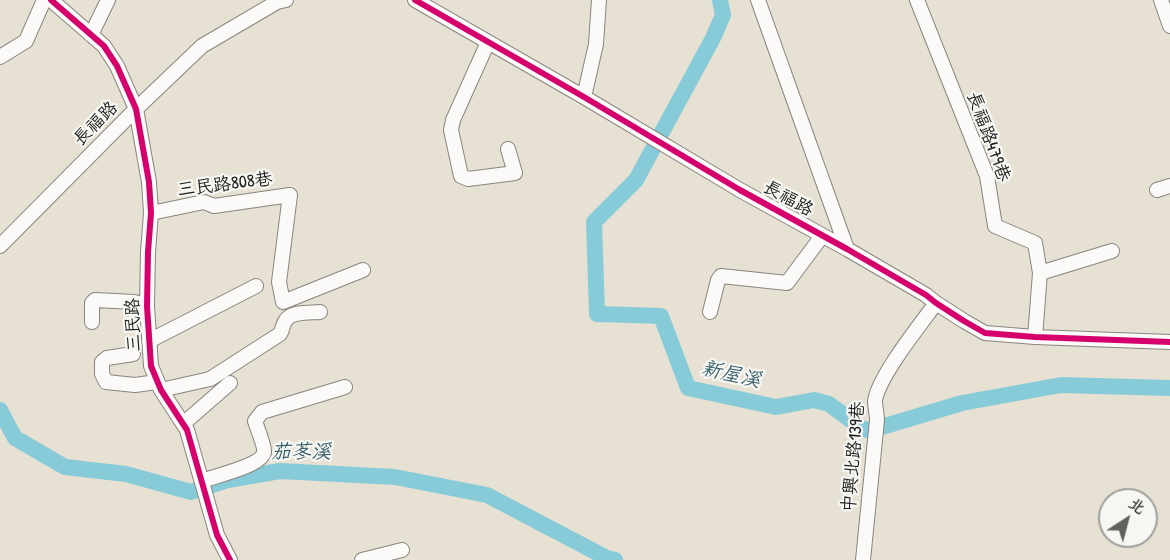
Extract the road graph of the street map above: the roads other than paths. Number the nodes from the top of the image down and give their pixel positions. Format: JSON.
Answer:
{"nodes":[{"id":1,"x":44,"y":0,"type":"edge"},
{"id":2,"x":51,"y":0,"type":"edge"},
{"id":3,"x":108,"y":0,"type":"edge"},
{"id":4,"x":286,"y":0,"type":"edge"},
{"id":5,"x":415,"y":0,"type":"edge"},
{"id":6,"x":599,"y":0,"type":"edge"},
{"id":7,"x":758,"y":0,"type":"edge"},
{"id":8,"x":1161,"y":0,"type":"edge"},
{"id":9,"x":921,"y":1,"type":"edge"},
{"id":10,"x":1170,"y":26,"type":"edge"},
{"id":11,"x":91,"y":35,"type":"junction"},
{"id":12,"x":488,"y":42,"type":"junction"},
{"id":13,"x":0,"y":57,"type":"edge"},
{"id":14,"x":584,"y":97,"type":"junction"},
{"id":15,"x":136,"y":109,"type":"junction"},
{"id":16,"x":508,"y":149,"type":"dead end"},
{"id":17,"x":151,"y":213,"type":"junction"},
{"id":18,"x":822,"y":236,"type":"junction"},
{"id":19,"x":0,"y":246,"type":"edge"},
{"id":20,"x":847,"y":249,"type":"junction"},
{"id":21,"x":1112,"y":251,"type":"dead end"},
{"id":22,"x":363,"y":270,"type":"dead end"},
{"id":23,"x":1040,"y":273,"type":"junction"},
{"id":24,"x":256,"y":286,"type":"dead end"},
{"id":25,"x":936,"y":303,"type":"junction"},
{"id":26,"x":147,"y":306,"type":"junction"},
{"id":27,"x":320,"y":312,"type":"dead end"},
{"id":28,"x":710,"y":312,"type":"dead end"},
{"id":29,"x":92,"y":322,"type":"dead end"},
{"id":30,"x":1035,"y":337,"type":"junction"},
{"id":31,"x":149,"y":341,"type":"junction"},
{"id":32,"x":1170,"y":342,"type":"edge"},
{"id":33,"x":133,"y":354,"type":"dead end"},
{"id":34,"x":230,"y":383,"type":"dead end"},
{"id":35,"x":159,"y":386,"type":"junction"},
{"id":36,"x":345,"y":387,"type":"dead end"},
{"id":37,"x":183,"y":424,"type":"junction"},
{"id":38,"x":203,"y":485,"type":"junction"},
{"id":39,"x":402,"y":550,"type":"dead end"},
{"id":40,"x":230,"y":560,"type":"edge"},
{"id":41,"x":362,"y":560,"type":"edge"},
{"id":42,"x":863,"y":560,"type":"edge"}],
"edges":[{"from":1,"to":13,"type":"street"},
{"from":2,"to":11,"type":"street","name":"三民路"},
{"from":3,"to":11,"type":"street"},
{"from":4,"to":15,"type":"street","name":"長福路"},
{"from":5,"to":12,"type":"street","name":"長福路"},
{"from":6,"to":14,"type":"street"},
{"from":7,"to":20,"type":"street"},
{"from":8,"to":10,"type":"street"},
{"from":9,"to":23,"type":"street","name":"長福路479巷"},
{"from":11,"to":15,"type":"street","name":"三民路"},
{"from":12,"to":14,"type":"street","name":"長福路"},
{"from":12,"to":16,"type":"street"},
{"from":14,"to":18,"type":"street","name":"長福路"},
{"from":15,"to":17,"type":"street","name":"三民路"},
{"from":15,"to":19,"type":"street","name":"長福路"},
{"from":17,"to":22,"type":"street","name":"三民路808巷"},
{"from":17,"to":26,"type":"street","name":"三民路"},
{"from":18,"to":20,"type":"street","name":"長福路"},
{"from":18,"to":28,"type":"street"},
{"from":20,"to":25,"type":"street","name":"長福路"},
{"from":21,"to":23,"type":"street"},
{"from":23,"to":30,"type":"street","name":"長福路479巷"},
{"from":24,"to":31,"type":"street"},
{"from":25,"to":30,"type":"street","name":"長福路"},
{"from":25,"to":42,"type":"street","name":"中興北路139巷"},
{"from":26,"to":29,"type":"street"},
{"from":26,"to":31,"type":"street","name":"三民路"},
{"from":27,"to":35,"type":"street"},
{"from":30,"to":32,"type":"street","name":"長福路"},
{"from":31,"to":35,"type":"street","name":"三民路"},
{"from":33,"to":35,"type":"street"},
{"from":34,"to":37,"type":"street"},
{"from":35,"to":37,"type":"street","name":"三民路"},
{"from":36,"to":38,"type":"street"},
{"from":37,"to":38,"type":"street","name":"三民路"},
{"from":38,"to":40,"type":"street","name":"三民路"},
{"from":39,"to":41,"type":"street"}]}
